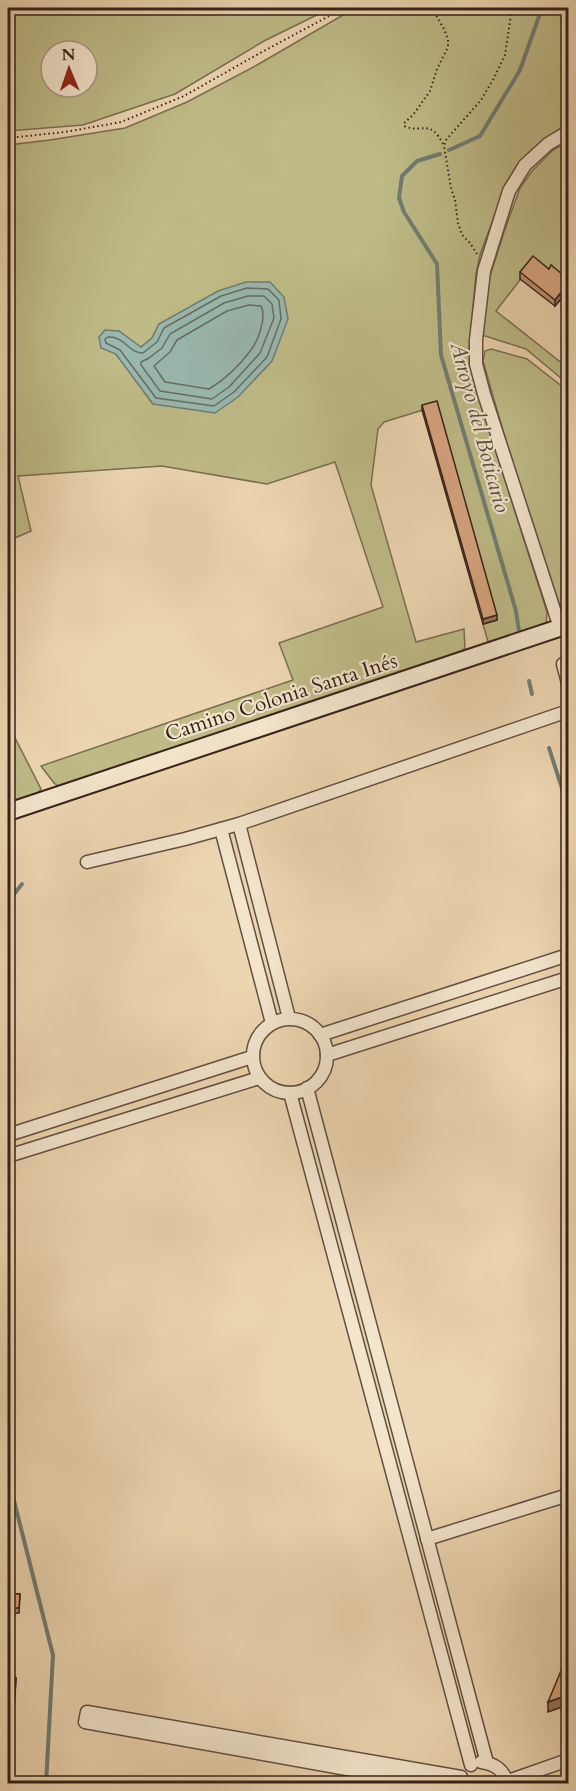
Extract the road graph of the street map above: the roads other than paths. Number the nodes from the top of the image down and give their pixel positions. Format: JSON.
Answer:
{"nodes":[{"id":1,"x":568,"y":132,"type":"edge"},
{"id":2,"x":564,"y":627,"type":"edge"},
{"id":3,"x":563,"y":664,"type":"dead end"},
{"id":4,"x":568,"y":682,"type":"edge"},
{"id":5,"x":568,"y":711,"type":"edge"},
{"id":6,"x":8,"y":812,"type":"edge"},
{"id":7,"x":239,"y":824,"type":"junction"},
{"id":8,"x":221,"y":829,"type":"junction"},
{"id":9,"x":87,"y":862,"type":"dead end"},
{"id":10,"x":568,"y":956,"type":"edge"},
{"id":11,"x":568,"y":978,"type":"edge"},
{"id":12,"x":289,"y":1018,"type":"junction"},
{"id":13,"x":272,"y":1023,"type":"junction"},
{"id":14,"x":320,"y":1035,"type":"junction"},
{"id":15,"x":327,"y":1055,"type":"junction"},
{"id":16,"x":252,"y":1057,"type":"junction"},
{"id":17,"x":259,"y":1078,"type":"junction"},
{"id":18,"x":308,"y":1088,"type":"junction"},
{"id":19,"x":290,"y":1093,"type":"junction"},
{"id":20,"x":8,"y":1135,"type":"edge"},
{"id":21,"x":8,"y":1156,"type":"edge"},
{"id":22,"x":568,"y":1495,"type":"edge"},
{"id":23,"x":427,"y":1539,"type":"junction"},
{"id":24,"x":568,"y":1760,"type":"edge"},
{"id":25,"x":487,"y":1763,"type":"junction"},
{"id":26,"x":471,"y":1765,"type":"junction"},
{"id":27,"x":460,"y":1780,"type":"edge"},
{"id":28,"x":508,"y":1783,"type":"edge"},
{"id":29,"x":430,"y":1784,"type":"edge"}],
"edges":[{"from":1,"to":2,"type":"street"},
{"from":2,"to":6,"type":"main road","name":"Camino Colonia Santa Inés"},
{"from":3,"to":4,"type":"street"},
{"from":5,"to":7,"type":"street"},
{"from":7,"to":8,"type":"street"},
{"from":7,"to":12,"type":"street"},
{"from":8,"to":9,"type":"street"},
{"from":8,"to":13,"type":"street"},
{"from":10,"to":14,"type":"street"},
{"from":11,"to":15,"type":"street"},
{"from":12,"to":13,"type":"street"},
{"from":12,"to":14,"type":"street"},
{"from":13,"to":16,"type":"street"},
{"from":14,"to":15,"type":"street"},
{"from":15,"to":18,"type":"street"},
{"from":16,"to":17,"type":"street"},
{"from":16,"to":20,"type":"street"},
{"from":17,"to":19,"type":"street"},
{"from":17,"to":21,"type":"street"},
{"from":18,"to":19,"type":"street"},
{"from":18,"to":23,"type":"street"},
{"from":19,"to":26,"type":"street"},
{"from":22,"to":23,"type":"street"},
{"from":23,"to":25,"type":"street"},
{"from":24,"to":28,"type":"street"},
{"from":25,"to":26,"type":"street"},
{"from":25,"to":28,"type":"street"},
{"from":26,"to":27,"type":"street"},
{"from":27,"to":29,"type":"street"}]}
